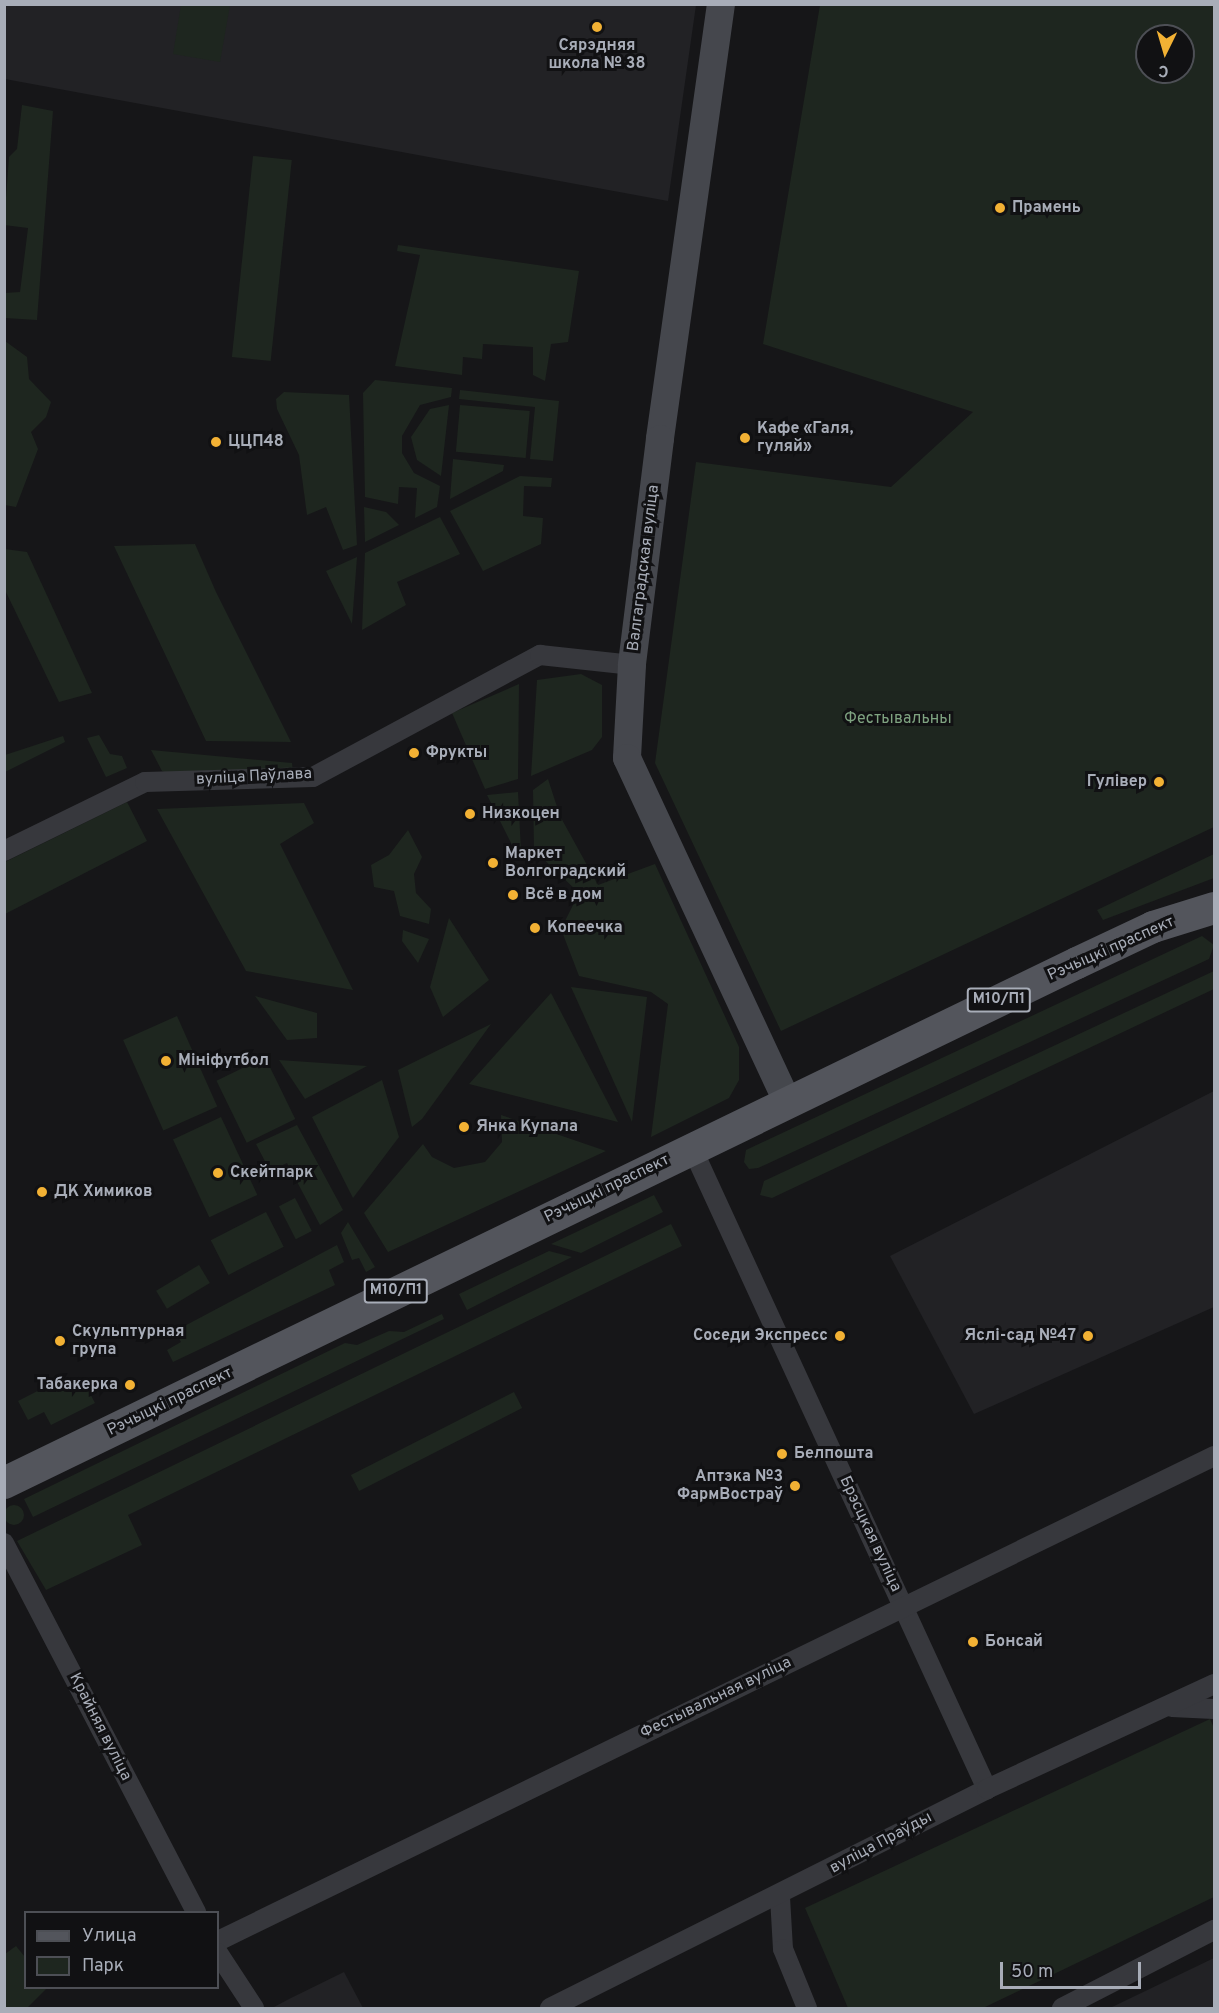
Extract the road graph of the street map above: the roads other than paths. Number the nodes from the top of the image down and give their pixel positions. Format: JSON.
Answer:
{"nodes":[{"id":1,"x":721,"y":4,"type":"edge"},
{"id":2,"x":632,"y":665,"type":"junction"},
{"id":3,"x":4,"y":850,"type":"edge"},
{"id":4,"x":1215,"y":908,"type":"edge"},
{"id":5,"x":787,"y":1101,"type":"junction"},
{"id":6,"x":692,"y":1148,"type":"junction"},
{"id":7,"x":1215,"y":1456,"type":"edge"},
{"id":8,"x":4,"y":1483,"type":"edge"},
{"id":9,"x":4,"y":1543,"type":"edge"},
{"id":10,"x":903,"y":1607,"type":"junction"},
{"id":11,"x":1215,"y":1684,"type":"edge"},
{"id":12,"x":1172,"y":1707,"type":"junction"},
{"id":13,"x":1215,"y":1709,"type":"edge"},
{"id":14,"x":987,"y":1789,"type":"junction"},
{"id":15,"x":780,"y":1897,"type":"junction"},
{"id":16,"x":195,"y":1911,"type":"edge"},
{"id":17,"x":1215,"y":1930,"type":"edge"},
{"id":18,"x":219,"y":1941,"type":"edge"},
{"id":19,"x":219,"y":1955,"type":"edge"},
{"id":20,"x":254,"y":2008,"type":"edge"},
{"id":21,"x":550,"y":2008,"type":"edge"},
{"id":22,"x":807,"y":2008,"type":"edge"},
{"id":23,"x":1062,"y":2008,"type":"edge"}],
"edges":[{"from":1,"to":2,"type":"street","name":"Валгаградская вуліца"},
{"from":2,"to":3,"type":"street","name":"вуліца Паўлава"},
{"from":2,"to":5,"type":"street","name":"Валгаградская вуліца"},
{"from":4,"to":5,"type":"main road","name":"Рэчыцкі праспект","number":"М10/П1"},
{"from":5,"to":6,"type":"main road","name":"Рэчыцкі праспект","number":"М10/П1"},
{"from":6,"to":8,"type":"main road","name":"Рэчыцкі праспект","number":"М10/П1"},
{"from":6,"to":10,"type":"street","name":"Брэсцкая вуліца"},
{"from":7,"to":10,"type":"street","name":"Фестывальная вуліца"},
{"from":9,"to":16,"type":"street","name":"Крайняя вуліца"},
{"from":10,"to":14,"type":"street","name":"Брэсцкая вуліца"},
{"from":10,"to":18,"type":"street","name":"Фестывальная вуліца"},
{"from":11,"to":12,"type":"street","name":"вуліца Праўды"},
{"from":12,"to":13,"type":"street"},
{"from":12,"to":14,"type":"street","name":"вуліца Праўды"},
{"from":14,"to":15,"type":"street","name":"вуліца Праўды"},
{"from":15,"to":21,"type":"street","name":"вуліца Праўды"},
{"from":15,"to":22,"type":"street"},
{"from":17,"to":23,"type":"street"},
{"from":19,"to":20,"type":"street"}]}
